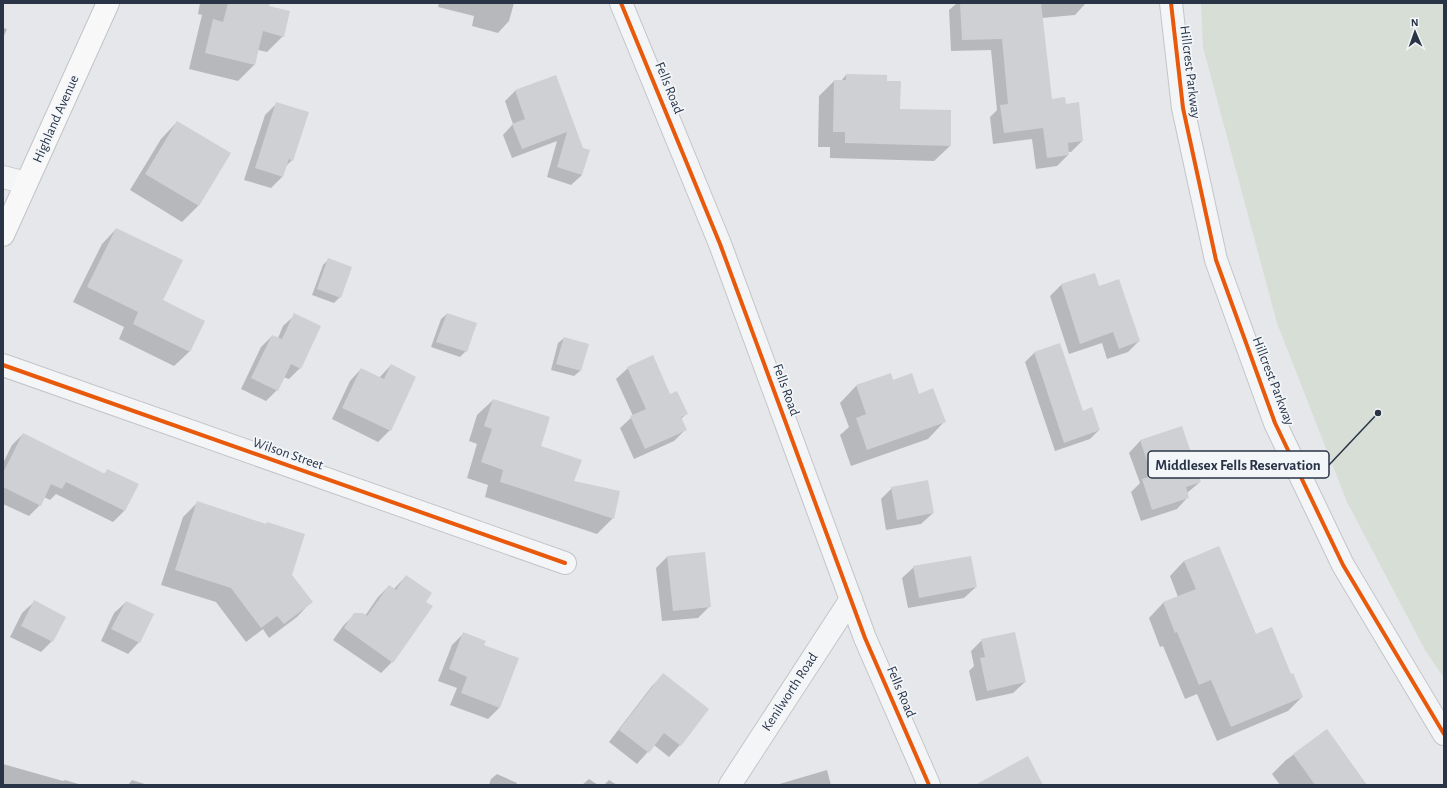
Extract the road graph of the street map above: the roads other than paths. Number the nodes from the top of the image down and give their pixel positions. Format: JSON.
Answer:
{"nodes":[{"id":1,"x":108,"y":3,"type":"edge"},
{"id":2,"x":621,"y":3,"type":"edge"},
{"id":3,"x":1171,"y":3,"type":"edge"},
{"id":4,"x":3,"y":177,"type":"edge"},
{"id":5,"x":26,"y":183,"type":"junction"},
{"id":6,"x":3,"y":235,"type":"edge"},
{"id":7,"x":3,"y":365,"type":"edge"},
{"id":8,"x":565,"y":563,"type":"dead end"},
{"id":9,"x":851,"y":598,"type":"junction"},
{"id":10,"x":1444,"y":734,"type":"edge"},
{"id":11,"x":730,"y":785,"type":"edge"},
{"id":12,"x":929,"y":785,"type":"edge"}],
"edges":[{"from":1,"to":5,"type":"main road","name":"Highland Avenue"},
{"from":2,"to":9,"type":"street","name":"Fells Road"},
{"from":3,"to":10,"type":"street","name":"Hillcrest Parkway"},
{"from":4,"to":5,"type":"street"},
{"from":5,"to":6,"type":"main road","name":"Highland Avenue"},
{"from":7,"to":8,"type":"street","name":"Wilson Street"},
{"from":9,"to":11,"type":"street","name":"Kenilworth Road"},
{"from":9,"to":12,"type":"street","name":"Fells Road"}]}
